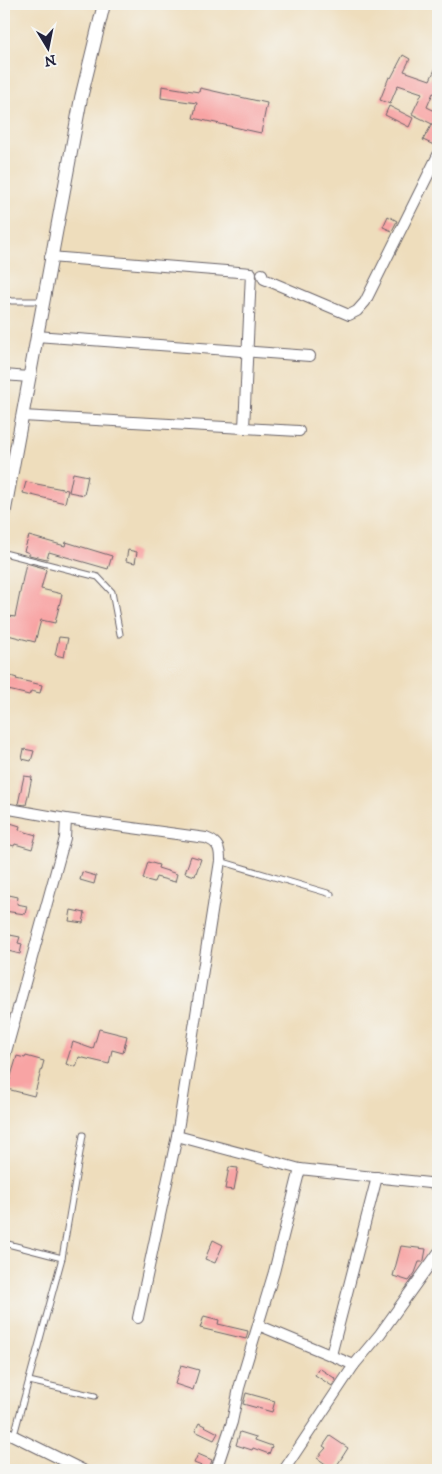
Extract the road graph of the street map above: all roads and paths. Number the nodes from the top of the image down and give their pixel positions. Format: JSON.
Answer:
{"nodes":[{"id":1,"x":104,"y":4,"type":"edge"},
{"id":2,"x":438,"y":155,"type":"edge"},
{"id":3,"x":50,"y":257,"type":"junction"},
{"id":4,"x":262,"y":274,"type":"dead end"},
{"id":5,"x":4,"y":299,"type":"edge"},
{"id":6,"x":43,"y":301,"type":"junction"},
{"id":7,"x":36,"y":336,"type":"junction"},
{"id":8,"x":248,"y":351,"type":"junction"},
{"id":9,"x":310,"y":356,"type":"dead end"},
{"id":10,"x":4,"y":375,"type":"edge"},
{"id":11,"x":29,"y":377,"type":"junction"},
{"id":12,"x":22,"y":416,"type":"junction"},
{"id":13,"x":244,"y":428,"type":"junction"},
{"id":14,"x":299,"y":431,"type":"dead end"},
{"id":15,"x":4,"y":515,"type":"edge"},
{"id":16,"x":4,"y":553,"type":"edge"},
{"id":17,"x":120,"y":634,"type":"dead end"},
{"id":18,"x":4,"y":808,"type":"edge"},
{"id":19,"x":66,"y":819,"type":"junction"},
{"id":20,"x":220,"y":861,"type":"junction"},
{"id":21,"x":331,"y":894,"type":"dead end"},
{"id":22,"x":4,"y":1059,"type":"edge"},
{"id":23,"x":83,"y":1135,"type":"dead end"},
{"id":24,"x":177,"y":1136,"type":"junction"},
{"id":25,"x":300,"y":1169,"type":"junction"},
{"id":26,"x":377,"y":1177,"type":"junction"},
{"id":27,"x":438,"y":1184,"type":"edge"},
{"id":28,"x":4,"y":1243,"type":"edge"},
{"id":29,"x":438,"y":1253,"type":"edge"},
{"id":30,"x":62,"y":1258,"type":"junction"},
{"id":31,"x":138,"y":1318,"type":"dead end"},
{"id":32,"x":258,"y":1325,"type":"junction"},
{"id":33,"x":331,"y":1355,"type":"junction"},
{"id":34,"x":354,"y":1365,"type":"junction"},
{"id":35,"x":29,"y":1381,"type":"junction"},
{"id":36,"x":95,"y":1396,"type":"dead end"},
{"id":37,"x":7,"y":1434,"type":"edge"},
{"id":38,"x":82,"y":1470,"type":"edge"},
{"id":39,"x":216,"y":1470,"type":"edge"},
{"id":40,"x":284,"y":1470,"type":"edge"}],
"edges":[{"from":1,"to":3,"type":"street"},
{"from":2,"to":4,"type":"street"},
{"from":3,"to":6,"type":"street"},
{"from":3,"to":8,"type":"street"},
{"from":5,"to":6,"type":"lane"},
{"from":6,"to":7,"type":"street"},
{"from":7,"to":8,"type":"street"},
{"from":7,"to":11,"type":"street"},
{"from":8,"to":9,"type":"street"},
{"from":8,"to":13,"type":"street"},
{"from":10,"to":11,"type":"street"},
{"from":11,"to":12,"type":"street"},
{"from":12,"to":13,"type":"street"},
{"from":12,"to":15,"type":"street"},
{"from":13,"to":14,"type":"street"},
{"from":16,"to":17,"type":"lane"},
{"from":18,"to":19,"type":"street"},
{"from":19,"to":20,"type":"street"},
{"from":19,"to":22,"type":"street"},
{"from":20,"to":21,"type":"lane"},
{"from":20,"to":24,"type":"street"},
{"from":23,"to":30,"type":"lane"},
{"from":24,"to":25,"type":"street"},
{"from":24,"to":31,"type":"street"},
{"from":25,"to":26,"type":"street"},
{"from":25,"to":32,"type":"street"},
{"from":26,"to":27,"type":"street"},
{"from":26,"to":33,"type":"street"},
{"from":28,"to":30,"type":"lane"},
{"from":29,"to":34,"type":"street"},
{"from":30,"to":35,"type":"lane"},
{"from":32,"to":33,"type":"street"},
{"from":32,"to":39,"type":"street"},
{"from":33,"to":34,"type":"street"},
{"from":34,"to":40,"type":"street"},
{"from":35,"to":36,"type":"lane"},
{"from":35,"to":37,"type":"lane"},
{"from":37,"to":38,"type":"street"}]}
